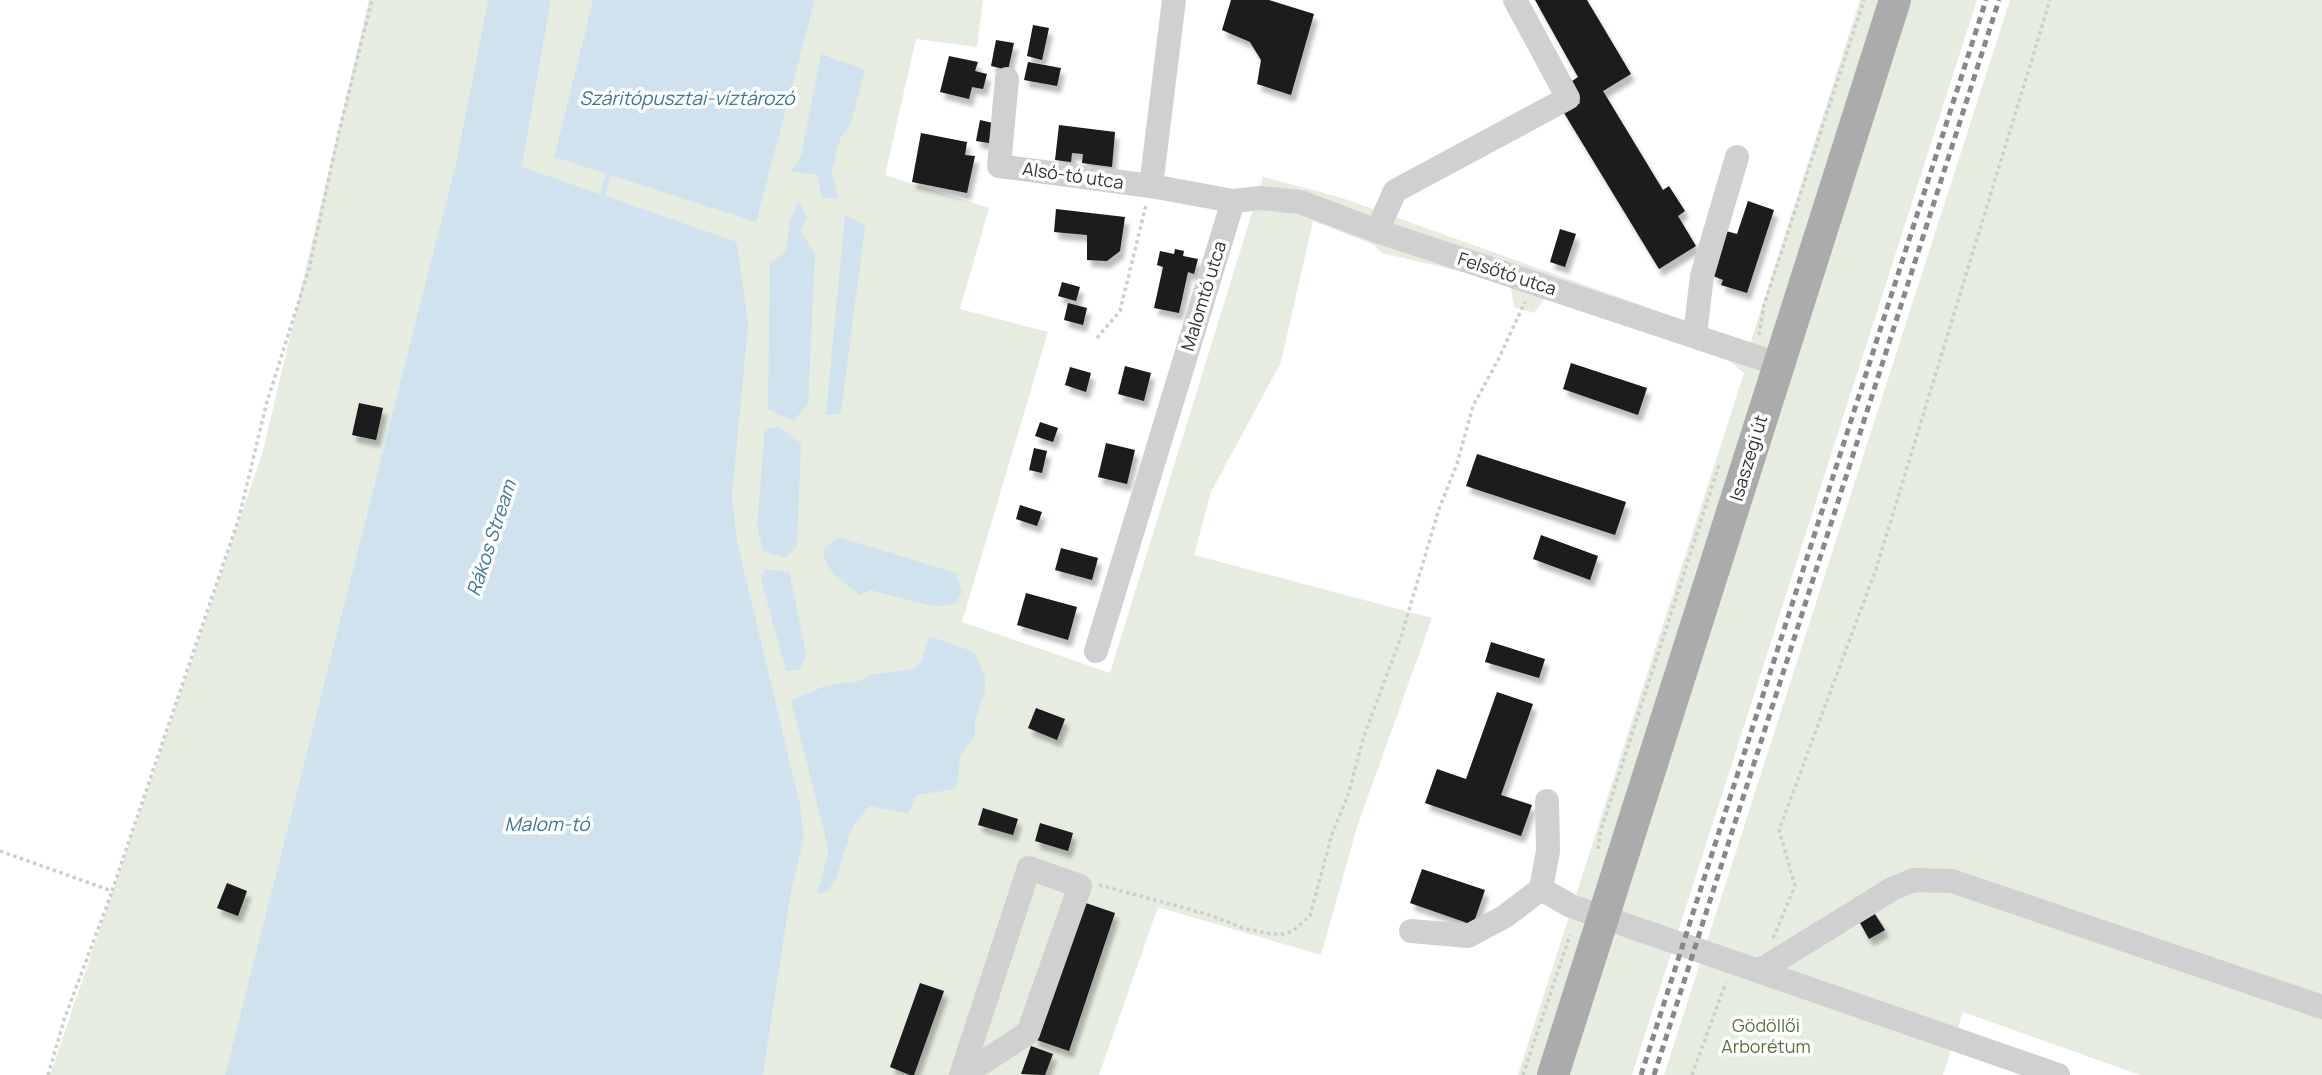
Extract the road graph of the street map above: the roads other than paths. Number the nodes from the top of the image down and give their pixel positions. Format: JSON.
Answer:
{"nodes":[{"id":1,"x":1174,"y":0,"type":"edge"},
{"id":2,"x":1515,"y":0,"type":"edge"},
{"id":3,"x":1895,"y":0,"type":"edge"},
{"id":4,"x":1007,"y":79,"type":"dead end"},
{"id":5,"x":1737,"y":157,"type":"dead end"},
{"id":6,"x":1150,"y":186,"type":"junction"},
{"id":7,"x":1233,"y":201,"type":"junction"},
{"id":8,"x":1377,"y":231,"type":"junction"},
{"id":9,"x":1685,"y":254,"type":"dead end"},
{"id":10,"x":1702,"y":276,"type":"junction"},
{"id":11,"x":1695,"y":334,"type":"junction"},
{"id":12,"x":1766,"y":360,"type":"junction"},
{"id":13,"x":1096,"y":650,"type":"dead end"},
{"id":14,"x":1547,"y":801,"type":"dead end"},
{"id":15,"x":1541,"y":889,"type":"junction"},
{"id":16,"x":1593,"y":914,"type":"junction"},
{"id":17,"x":1411,"y":931,"type":"dead end"},
{"id":18,"x":1759,"y":971,"type":"junction"},
{"id":19,"x":2322,"y":1007,"type":"edge"},
{"id":20,"x":962,"y":1075,"type":"edge"},
{"id":21,"x":1553,"y":1075,"type":"edge"},
{"id":22,"x":2058,"y":1075,"type":"edge"}],
"edges":[{"from":1,"to":6,"type":"street"},
{"from":2,"to":8,"type":"street"},
{"from":3,"to":12,"type":"main road","name":"Isaszegi út"},
{"from":4,"to":6,"type":"street","name":"Alsó-tó utca"},
{"from":5,"to":10,"type":"street"},
{"from":6,"to":7,"type":"street"},
{"from":7,"to":8,"type":"street","name":"Felsőtó utca"},
{"from":7,"to":13,"type":"street","name":"Malomtó utca"},
{"from":8,"to":11,"type":"street","name":"Felsőtó utca"},
{"from":9,"to":10,"type":"street"},
{"from":10,"to":11,"type":"street"},
{"from":11,"to":12,"type":"street","name":"Felsőtó utca"},
{"from":12,"to":16,"type":"main road","name":"Isaszegi út"},
{"from":14,"to":15,"type":"street"},
{"from":15,"to":16,"type":"street"},
{"from":15,"to":17,"type":"street"},
{"from":16,"to":18,"type":"street"},
{"from":16,"to":21,"type":"main road","name":"Isaszegi út"},
{"from":18,"to":19,"type":"street"},
{"from":18,"to":22,"type":"street"},
{"from":20,"to":20,"type":"street"}]}
